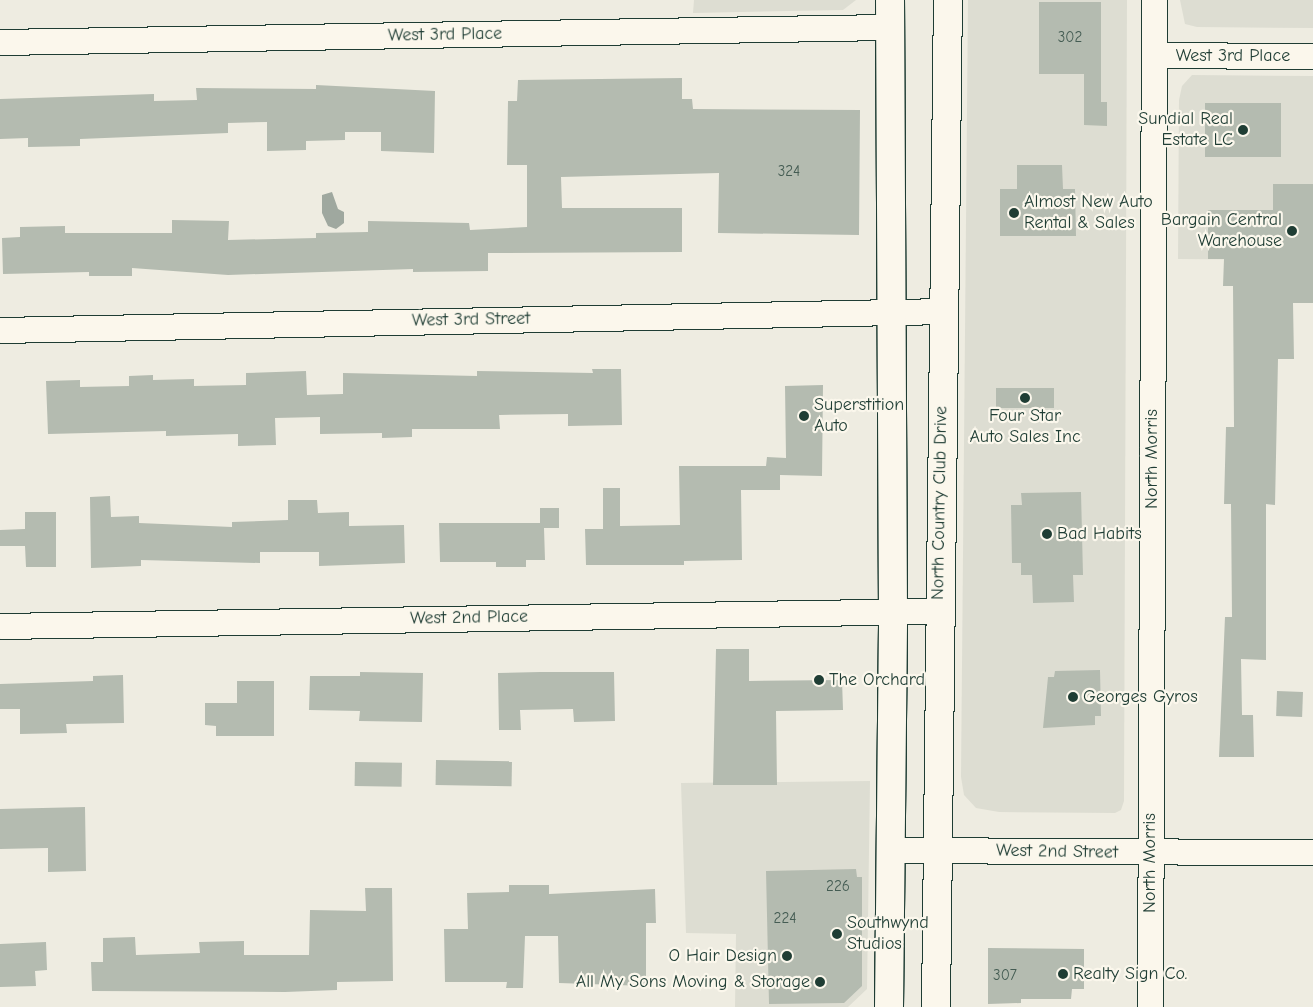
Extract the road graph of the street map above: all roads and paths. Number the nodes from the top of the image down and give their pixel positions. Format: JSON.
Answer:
{"nodes":[{"id":1,"x":890,"y":0,"type":"edge"},
{"id":2,"x":948,"y":0,"type":"edge"},
{"id":3,"x":1154,"y":0,"type":"edge"},
{"id":4,"x":890,"y":27,"type":"junction"},
{"id":5,"x":0,"y":42,"type":"edge"},
{"id":6,"x":1154,"y":55,"type":"junction"},
{"id":7,"x":1313,"y":56,"type":"edge"},
{"id":8,"x":943,"y":310,"type":"junction"},
{"id":9,"x":891,"y":312,"type":"junction"},
{"id":10,"x":0,"y":330,"type":"edge"},
{"id":11,"x":893,"y":612,"type":"junction"},
{"id":12,"x":939,"y":612,"type":"junction"},
{"id":13,"x":0,"y":626,"type":"edge"},
{"id":14,"x":890,"y":850,"type":"junction"},
{"id":15,"x":937,"y":850,"type":"junction"},
{"id":16,"x":1313,"y":852,"type":"edge"},
{"id":17,"x":1150,"y":853,"type":"junction"},
{"id":18,"x":889,"y":1007,"type":"edge"},
{"id":19,"x":936,"y":1007,"type":"edge"},
{"id":20,"x":1150,"y":1007,"type":"edge"}],
"edges":[{"from":1,"to":4,"type":"main road"},
{"from":2,"to":8,"type":"main road","name":"North Country Club Drive"},
{"from":3,"to":6,"type":"street","name":"North Morris"},
{"from":4,"to":5,"type":"street","name":"West 3rd Place"},
{"from":4,"to":9,"type":"main road"},
{"from":6,"to":7,"type":"street","name":"West 3rd Place"},
{"from":6,"to":17,"type":"street","name":"North Morris"},
{"from":8,"to":9,"type":"street","name":"West 3rd Street"},
{"from":8,"to":12,"type":"main road","name":"North Country Club Drive"},
{"from":9,"to":10,"type":"street","name":"West 3rd Street"},
{"from":9,"to":11,"type":"main road"},
{"from":11,"to":12,"type":"street","name":"West 2nd Place"},
{"from":11,"to":13,"type":"street","name":"West 2nd Place"},
{"from":11,"to":14,"type":"main road"},
{"from":12,"to":15,"type":"main road","name":"North Country Club Drive"},
{"from":14,"to":15,"type":"street","name":"West 2nd Street"},
{"from":14,"to":18,"type":"main road"},
{"from":15,"to":17,"type":"street","name":"West 2nd Street"},
{"from":15,"to":19,"type":"main road","name":"North Country Club Drive"},
{"from":16,"to":17,"type":"street","name":"West 2nd Street"},
{"from":17,"to":20,"type":"street","name":"North Morris"}]}
